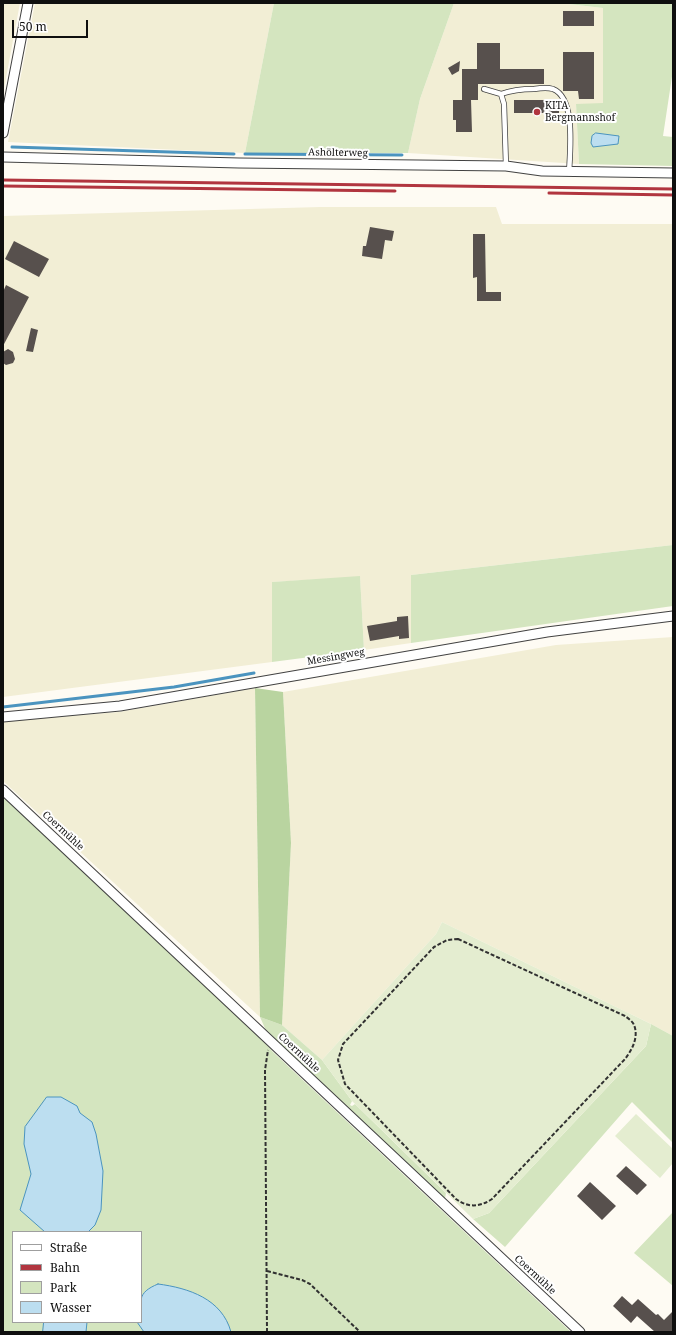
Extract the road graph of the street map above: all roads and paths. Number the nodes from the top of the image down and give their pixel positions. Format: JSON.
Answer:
{"nodes":[{"id":1,"x":28,"y":3,"type":"edge"},
{"id":2,"x":484,"y":89,"type":"dead end"},
{"id":3,"x":501,"y":94,"type":"junction"},
{"id":4,"x":3,"y":133,"type":"edge"},
{"id":5,"x":3,"y":157,"type":"edge"},
{"id":6,"x":506,"y":166,"type":"junction"},
{"id":7,"x":569,"y":172,"type":"junction"},
{"id":8,"x":673,"y":173,"type":"edge"},
{"id":9,"x":673,"y":616,"type":"edge"},
{"id":10,"x":3,"y":717,"type":"edge"},
{"id":11,"x":3,"y":790,"type":"edge"},
{"id":12,"x":271,"y":1042,"type":"junction"},
{"id":13,"x":625,"y":1059,"type":"joint"},
{"id":14,"x":267,"y":1271,"type":"junction"},
{"id":15,"x":267,"y":1332,"type":"edge"},
{"id":16,"x":360,"y":1332,"type":"edge"},
{"id":17,"x":580,"y":1332,"type":"edge"}],
"edges":[{"from":1,"to":4,"type":"street"},
{"from":2,"to":3,"type":"lane"},
{"from":3,"to":6,"type":"lane"},
{"from":3,"to":7,"type":"lane"},
{"from":5,"to":6,"type":"street","name":"Ashölterweg"},
{"from":6,"to":7,"type":"street","name":"Ashölterweg"},
{"from":7,"to":8,"type":"street","name":"Ashölterweg"},
{"from":9,"to":10,"type":"street","name":"Messingweg"},
{"from":11,"to":12,"type":"street","name":"Coermühle"},
{"from":12,"to":14,"type":"path"},
{"from":12,"to":17,"type":"street","name":"Coermühle"},
{"from":13,"to":13,"type":"path"},
{"from":14,"to":15,"type":"path"},
{"from":14,"to":16,"type":"path"}]}
